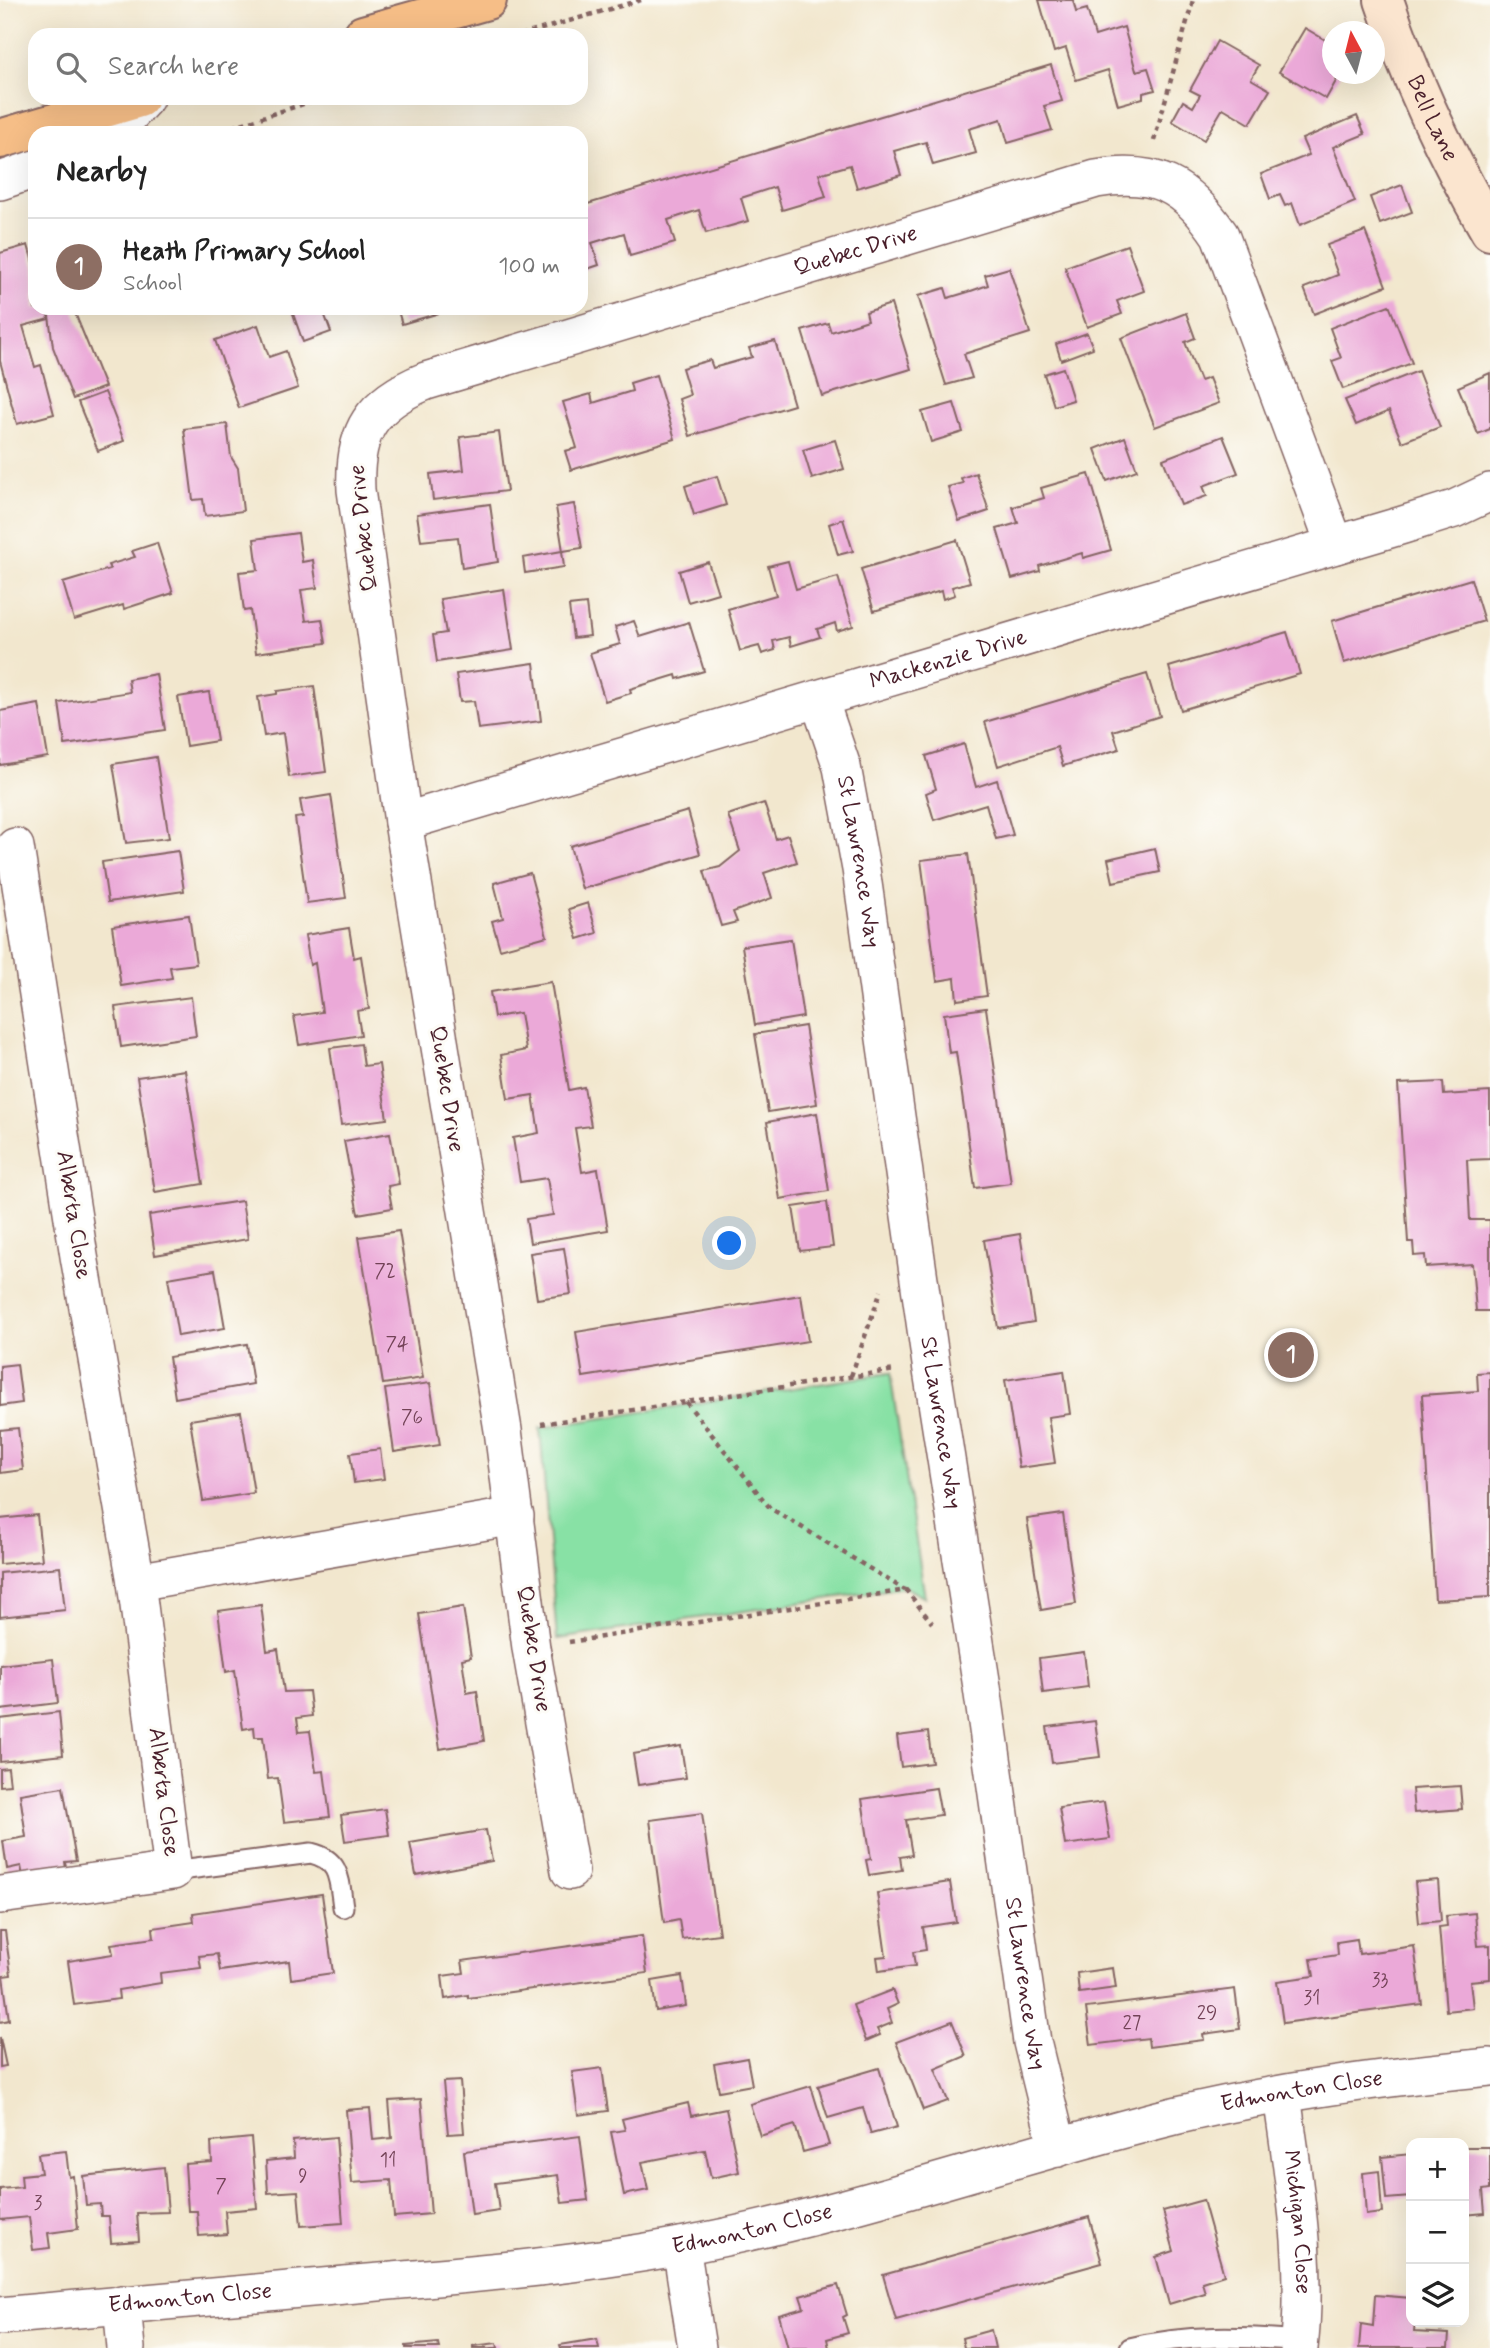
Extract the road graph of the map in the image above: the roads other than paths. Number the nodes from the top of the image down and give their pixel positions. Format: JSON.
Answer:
{"nodes":[{"id":1,"x":487,"y":0,"type":"edge"},
{"id":2,"x":1384,"y":0,"type":"edge"},
{"id":3,"x":388,"y":28,"type":"edge"},
{"id":4,"x":115,"y":105,"type":"edge"},
{"id":5,"x":139,"y":105,"type":"edge"},
{"id":6,"x":44,"y":126,"type":"edge"},
{"id":7,"x":119,"y":126,"type":"edge"},
{"id":8,"x":28,"y":131,"type":"edge"},
{"id":9,"x":0,"y":139,"type":"edge"},
{"id":10,"x":28,"y":171,"type":"edge"},
{"id":11,"x":0,"y":181,"type":"edge"},
{"id":12,"x":1490,"y":231,"type":"edge"},
{"id":13,"x":1490,"y":492,"type":"edge"},
{"id":14,"x":1335,"y":545,"type":"junction"},
{"id":15,"x":819,"y":699,"type":"junction"},
{"id":16,"x":403,"y":822,"type":"junction"},
{"id":17,"x":15,"y":847,"type":"dead end"},
{"id":18,"x":515,"y":1516,"type":"junction"},
{"id":19,"x":136,"y":1582,"type":"junction"},
{"id":20,"x":173,"y":1871,"type":"junction"},
{"id":21,"x":570,"y":1871,"type":"dead end"},
{"id":22,"x":0,"y":1895,"type":"edge"},
{"id":23,"x":343,"y":1908,"type":"dead end"},
{"id":24,"x":1490,"y":2067,"type":"edge"},
{"id":25,"x":1282,"y":2095,"type":"junction"},
{"id":26,"x":1058,"y":2148,"type":"junction"},
{"id":27,"x":681,"y":2246,"type":"junction"},
{"id":28,"x":122,"y":2304,"type":"junction"},
{"id":29,"x":0,"y":2316,"type":"edge"},
{"id":30,"x":1299,"y":2344,"type":"edge"},
{"id":31,"x":126,"y":2348,"type":"edge"},
{"id":32,"x":697,"y":2348,"type":"edge"},
{"id":33,"x":1130,"y":2348,"type":"edge"}],
"edges":[{"from":1,"to":3,"type":"main road"},
{"from":2,"to":12,"type":"street","name":"Bell Lane"},
{"from":4,"to":6,"type":"main road"},
{"from":5,"to":7,"type":"street"},
{"from":8,"to":9,"type":"main road"},
{"from":10,"to":11,"type":"street"},
{"from":13,"to":14,"type":"street","name":"Mackenzie Drive"},
{"from":14,"to":15,"type":"street","name":"Mackenzie Drive"},
{"from":14,"to":16,"type":"street","name":"Quebec Drive"},
{"from":15,"to":16,"type":"street","name":"Mackenzie Drive"},
{"from":15,"to":26,"type":"street","name":"St Lawrence Way"},
{"from":16,"to":18,"type":"street","name":"Quebec Drive"},
{"from":17,"to":19,"type":"street","name":"Alberta Close"},
{"from":18,"to":19,"type":"street"},
{"from":18,"to":21,"type":"street","name":"Quebec Drive"},
{"from":19,"to":20,"type":"street","name":"Alberta Close"},
{"from":20,"to":22,"type":"street","name":"Alberta Close"},
{"from":20,"to":23,"type":"lane"},
{"from":24,"to":25,"type":"street","name":"Edmonton Close"},
{"from":25,"to":26,"type":"street","name":"Edmonton Close"},
{"from":25,"to":30,"type":"street","name":"Michigan Close"},
{"from":26,"to":27,"type":"street","name":"Edmonton Close"},
{"from":27,"to":28,"type":"street","name":"Edmonton Close"},
{"from":27,"to":32,"type":"street"},
{"from":28,"to":29,"type":"street","name":"Edmonton Close"},
{"from":28,"to":31,"type":"street"},
{"from":30,"to":33,"type":"lane"}]}
